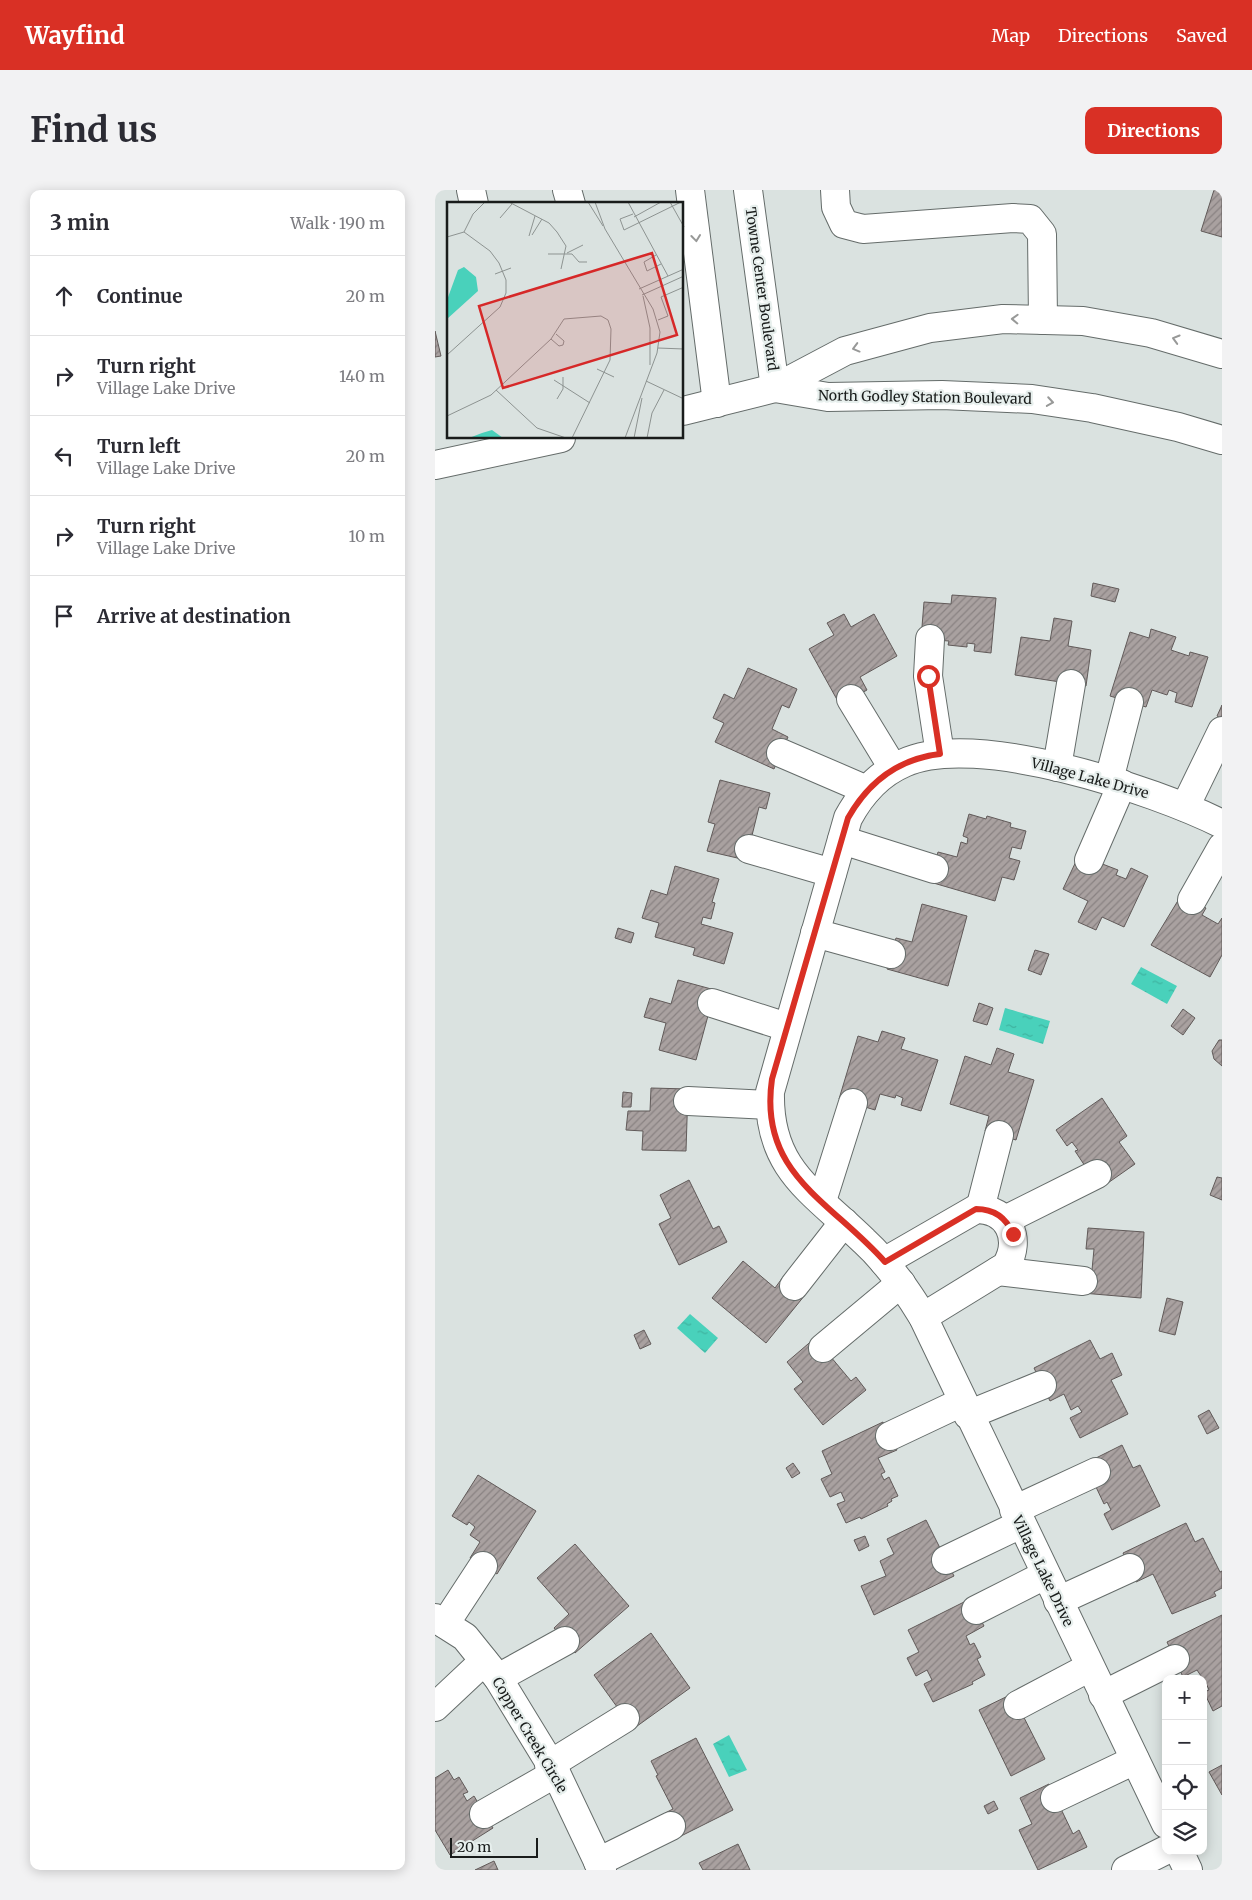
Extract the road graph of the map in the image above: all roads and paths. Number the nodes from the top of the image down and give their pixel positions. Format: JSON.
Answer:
{"nodes":[{"id":1,"x":690,"y":190,"type":"edge"},
{"id":2,"x":748,"y":190,"type":"edge"},
{"id":3,"x":835,"y":190,"type":"edge"},
{"id":4,"x":1043,"y":320,"type":"junction"},
{"id":5,"x":1222,"y":354,"type":"edge"},
{"id":6,"x":775,"y":388,"type":"junction"},
{"id":7,"x":717,"y":403,"type":"junction"},
{"id":8,"x":684,"y":411,"type":"edge"},
{"id":9,"x":556,"y":439,"type":"edge"},
{"id":10,"x":1222,"y":440,"type":"edge"},
{"id":11,"x":435,"y":465,"type":"edge"},
{"id":12,"x":930,"y":639,"type":"dead end"},
{"id":13,"x":1071,"y":684,"type":"dead end"},
{"id":14,"x":851,"y":699,"type":"dead end"},
{"id":15,"x":1129,"y":702,"type":"dead end"},
{"id":16,"x":1222,"y":731,"type":"edge"},
{"id":17,"x":781,"y":753,"type":"dead end"},
{"id":18,"x":940,"y":754,"type":"junction"},
{"id":19,"x":1057,"y":767,"type":"junction"},
{"id":20,"x":893,"y":768,"type":"junction"},
{"id":21,"x":1116,"y":782,"type":"junction"},
{"id":22,"x":867,"y":790,"type":"junction"},
{"id":23,"x":1185,"y":807,"type":"junction"},
{"id":24,"x":1222,"y":824,"type":"edge"},
{"id":25,"x":842,"y":840,"type":"junction"},
{"id":26,"x":1222,"y":847,"type":"edge"},
{"id":27,"x":749,"y":849,"type":"dead end"},
{"id":28,"x":1089,"y":860,"type":"dead end"},
{"id":29,"x":934,"y":869,"type":"dead end"},
{"id":30,"x":832,"y":873,"type":"junction"},
{"id":31,"x":1193,"y":900,"type":"dead end"},
{"id":32,"x":815,"y":933,"type":"junction"},
{"id":33,"x":891,"y":954,"type":"dead end"},
{"id":34,"x":712,"y":1002,"type":"dead end"},
{"id":35,"x":787,"y":1027,"type":"junction"},
{"id":36,"x":688,"y":1101,"type":"dead end"},
{"id":37,"x":853,"y":1103,"type":"dead end"},
{"id":38,"x":770,"y":1105,"type":"junction"},
{"id":39,"x":999,"y":1135,"type":"dead end"},
{"id":40,"x":1097,"y":1174,"type":"dead end"},
{"id":41,"x":822,"y":1201,"type":"junction"},
{"id":42,"x":980,"y":1209,"type":"junction"},
{"id":43,"x":1005,"y":1220,"type":"junction"},
{"id":44,"x":845,"y":1222,"type":"junction"},
{"id":45,"x":885,"y":1262,"type":"junction"},
{"id":46,"x":998,"y":1271,"type":"junction"},
{"id":47,"x":1083,"y":1281,"type":"dead end"},
{"id":48,"x":901,"y":1283,"type":"junction"},
{"id":49,"x":794,"y":1286,"type":"dead end"},
{"id":50,"x":923,"y":1317,"type":"junction"},
{"id":51,"x":823,"y":1348,"type":"dead end"},
{"id":52,"x":1042,"y":1385,"type":"dead end"},
{"id":53,"x":965,"y":1409,"type":"junction"},
{"id":54,"x":890,"y":1436,"type":"dead end"},
{"id":55,"x":1096,"y":1472,"type":"dead end"},
{"id":56,"x":1017,"y":1517,"type":"junction"},
{"id":57,"x":946,"y":1560,"type":"dead end"},
{"id":58,"x":483,"y":1566,"type":"dead end"},
{"id":59,"x":1130,"y":1568,"type":"dead end"},
{"id":60,"x":1045,"y":1575,"type":"junction"},
{"id":61,"x":1058,"y":1601,"type":"junction"},
{"id":62,"x":976,"y":1610,"type":"dead end"},
{"id":63,"x":440,"y":1621,"type":"edge"},
{"id":64,"x":565,"y":1641,"type":"dead end"},
{"id":65,"x":1175,"y":1659,"type":"dead end"},
{"id":66,"x":1090,"y":1667,"type":"junction"},
{"id":67,"x":491,"y":1670,"type":"junction"},
{"id":68,"x":1103,"y":1695,"type":"junction"},
{"id":69,"x":1018,"y":1705,"type":"dead end"},
{"id":70,"x":435,"y":1707,"type":"edge"},
{"id":71,"x":625,"y":1718,"type":"dead end"},
{"id":72,"x":1135,"y":1760,"type":"junction"},
{"id":73,"x":553,"y":1769,"type":"junction"},
{"id":74,"x":1055,"y":1798,"type":"dead end"},
{"id":75,"x":484,"y":1814,"type":"dead end"},
{"id":76,"x":1162,"y":1816,"type":"edge"},
{"id":77,"x":671,"y":1826,"type":"dead end"},
{"id":78,"x":1162,"y":1852,"type":"edge"},
{"id":79,"x":1181,"y":1855,"type":"edge"},
{"id":80,"x":600,"y":1866,"type":"edge"},
{"id":81,"x":1126,"y":1870,"type":"edge"},
{"id":82,"x":1188,"y":1870,"type":"edge"}],
"edges":[{"from":1,"to":7,"type":"street","one_way":true},
{"from":2,"to":6,"type":"street","name":"Towne Center Boulevard"},
{"from":3,"to":4,"type":"street"},
{"from":5,"to":4,"type":"street","name":"North Godley Station Boulevard","one_way":true},
{"from":4,"to":6,"type":"street","name":"North Godley Station Boulevard","one_way":true},
{"from":6,"to":7,"type":"street","name":"North Godley Station Boulevard"},
{"from":6,"to":10,"type":"street","name":"North Godley Station Boulevard","one_way":true},
{"from":7,"to":8,"type":"street","name":"North Godley Station Boulevard"},
{"from":9,"to":11,"type":"street"},
{"from":12,"to":18,"type":"street"},
{"from":13,"to":19,"type":"street"},
{"from":14,"to":20,"type":"street"},
{"from":15,"to":21,"type":"street"},
{"from":16,"to":23,"type":"street"},
{"from":17,"to":22,"type":"street"},
{"from":18,"to":19,"type":"street","name":"Village Lake Drive"},
{"from":18,"to":20,"type":"street","name":"Village Lake Drive"},
{"from":19,"to":21,"type":"street","name":"Village Lake Drive"},
{"from":20,"to":22,"type":"street","name":"Village Lake Drive"},
{"from":21,"to":23,"type":"street","name":"Village Lake Drive"},
{"from":21,"to":28,"type":"street"},
{"from":22,"to":25,"type":"street","name":"Village Lake Drive"},
{"from":23,"to":24,"type":"street","name":"Village Lake Drive"},
{"from":25,"to":29,"type":"street"},
{"from":25,"to":30,"type":"street","name":"Village Lake Drive"},
{"from":26,"to":31,"type":"street"},
{"from":27,"to":30,"type":"street"},
{"from":30,"to":32,"type":"street","name":"Village Lake Drive"},
{"from":32,"to":33,"type":"street"},
{"from":32,"to":35,"type":"street","name":"Village Lake Drive"},
{"from":34,"to":35,"type":"street"},
{"from":35,"to":38,"type":"street","name":"Village Lake Drive"},
{"from":36,"to":38,"type":"street"},
{"from":37,"to":41,"type":"street"},
{"from":38,"to":41,"type":"street","name":"Village Lake Drive"},
{"from":39,"to":42,"type":"street"},
{"from":40,"to":43,"type":"street"},
{"from":41,"to":44,"type":"street","name":"Village Lake Drive"},
{"from":42,"to":43,"type":"street"},
{"from":42,"to":45,"type":"street"},
{"from":43,"to":46,"type":"street"},
{"from":44,"to":45,"type":"street","name":"Village Lake Drive"},
{"from":44,"to":49,"type":"street"},
{"from":45,"to":48,"type":"street","name":"Village Lake Drive"},
{"from":46,"to":47,"type":"street"},
{"from":46,"to":50,"type":"street"},
{"from":48,"to":50,"type":"street","name":"Village Lake Drive"},
{"from":48,"to":51,"type":"street"},
{"from":50,"to":53,"type":"street","name":"Village Lake Drive"},
{"from":52,"to":53,"type":"street"},
{"from":53,"to":54,"type":"street"},
{"from":53,"to":56,"type":"street","name":"Village Lake Drive"},
{"from":55,"to":56,"type":"street"},
{"from":56,"to":57,"type":"street"},
{"from":56,"to":60,"type":"street","name":"Village Lake Drive"},
{"from":58,"to":63,"type":"street"},
{"from":59,"to":61,"type":"street"},
{"from":60,"to":61,"type":"street","name":"Village Lake Drive"},
{"from":60,"to":62,"type":"street"},
{"from":61,"to":66,"type":"street","name":"Village Lake Drive"},
{"from":63,"to":67,"type":"street","name":"Copper Creek Circle"},
{"from":64,"to":67,"type":"street"},
{"from":65,"to":68,"type":"street"},
{"from":66,"to":68,"type":"street","name":"Village Lake Drive"},
{"from":66,"to":69,"type":"street"},
{"from":67,"to":70,"type":"street"},
{"from":67,"to":73,"type":"street","name":"Copper Creek Circle"},
{"from":68,"to":72,"type":"street","name":"Village Lake Drive"},
{"from":71,"to":73,"type":"street"},
{"from":72,"to":74,"type":"street"},
{"from":72,"to":76,"type":"street","name":"Village Lake Drive"},
{"from":73,"to":75,"type":"street"},
{"from":73,"to":80,"type":"street","name":"Copper Creek Circle"},
{"from":77,"to":80,"type":"street"},
{"from":78,"to":81,"type":"street"},
{"from":79,"to":82,"type":"street"}]}
